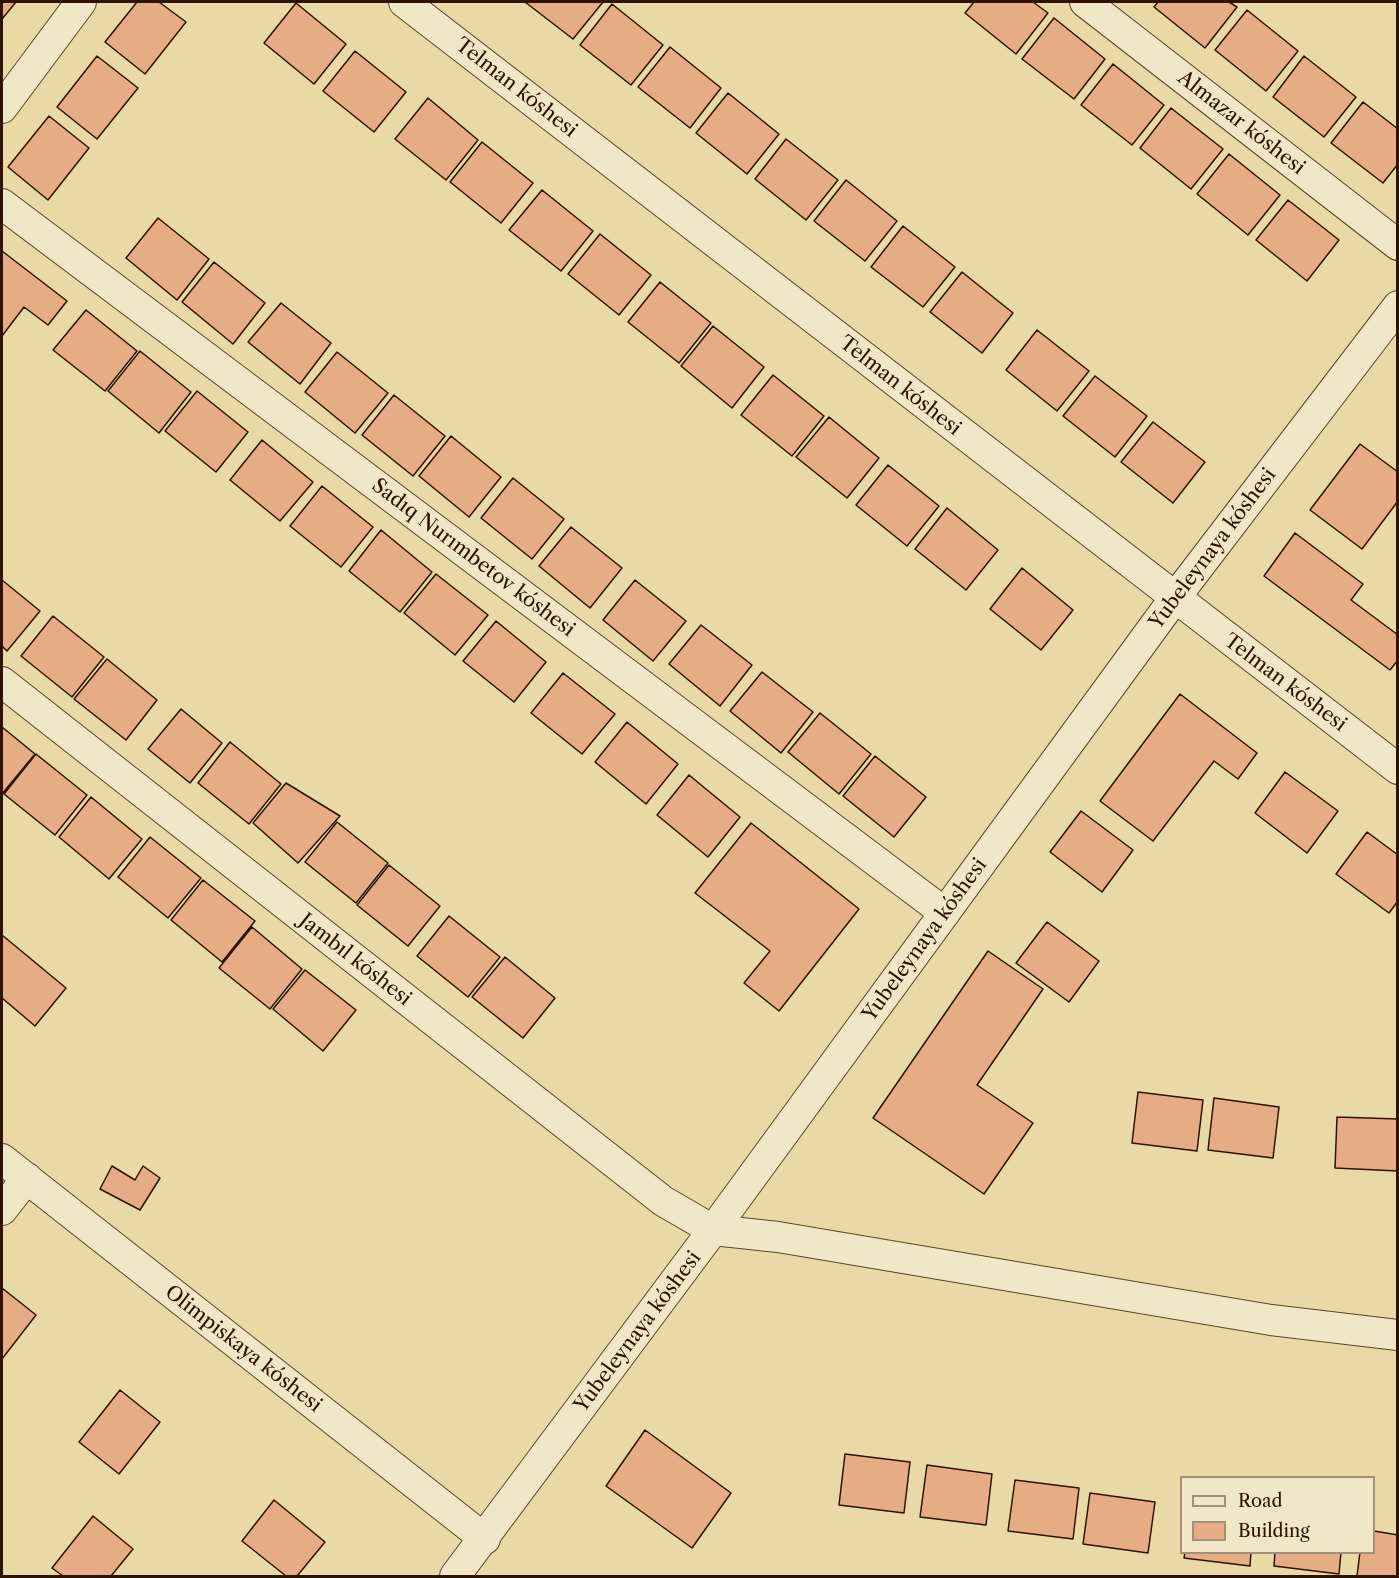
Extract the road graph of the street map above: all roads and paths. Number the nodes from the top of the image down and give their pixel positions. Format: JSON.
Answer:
{"nodes":[{"id":1,"x":81,"y":2,"type":"edge"},
{"id":2,"x":404,"y":2,"type":"edge"},
{"id":3,"x":1085,"y":2,"type":"edge"},
{"id":4,"x":2,"y":108,"type":"edge"},
{"id":5,"x":2,"y":204,"type":"edge"},
{"id":6,"x":1398,"y":245,"type":"edge"},
{"id":7,"x":1398,"y":306,"type":"edge"},
{"id":8,"x":1174,"y":599,"type":"junction"},
{"id":9,"x":2,"y":682,"type":"edge"},
{"id":10,"x":1398,"y":769,"type":"edge"},
{"id":11,"x":945,"y":913,"type":"junction"},
{"id":12,"x":2,"y":1159,"type":"edge"},
{"id":13,"x":27,"y":1178,"type":"junction"},
{"id":14,"x":2,"y":1210,"type":"edge"},
{"id":15,"x":713,"y":1230,"type":"junction"},
{"id":16,"x":1398,"y":1335,"type":"edge"},
{"id":17,"x":485,"y":1539,"type":"junction"},
{"id":18,"x":455,"y":1576,"type":"edge"}],
"edges":[{"from":1,"to":4,"type":"street"},
{"from":2,"to":8,"type":"street","name":"Telman kóshesi"},
{"from":3,"to":6,"type":"street","name":"Almazar kóshesi"},
{"from":5,"to":11,"type":"street","name":"Sadıq Nurımbetov kóshesi"},
{"from":7,"to":8,"type":"street","name":"Yubeleynaya kóshesi"},
{"from":8,"to":10,"type":"street","name":"Telman kóshesi"},
{"from":8,"to":11,"type":"street","name":"Yubeleynaya kóshesi"},
{"from":9,"to":15,"type":"street","name":"Jambıl kóshesi"},
{"from":11,"to":15,"type":"street","name":"Yubeleynaya kóshesi"},
{"from":12,"to":13,"type":"street","name":"Olimpiskaya kóshesi"},
{"from":13,"to":14,"type":"street"},
{"from":13,"to":17,"type":"street","name":"Olimpiskaya kóshesi"},
{"from":15,"to":16,"type":"street"},
{"from":15,"to":17,"type":"street","name":"Yubeleynaya kóshesi"},
{"from":17,"to":18,"type":"street","name":"Yubeleynaya kóshesi"}]}
